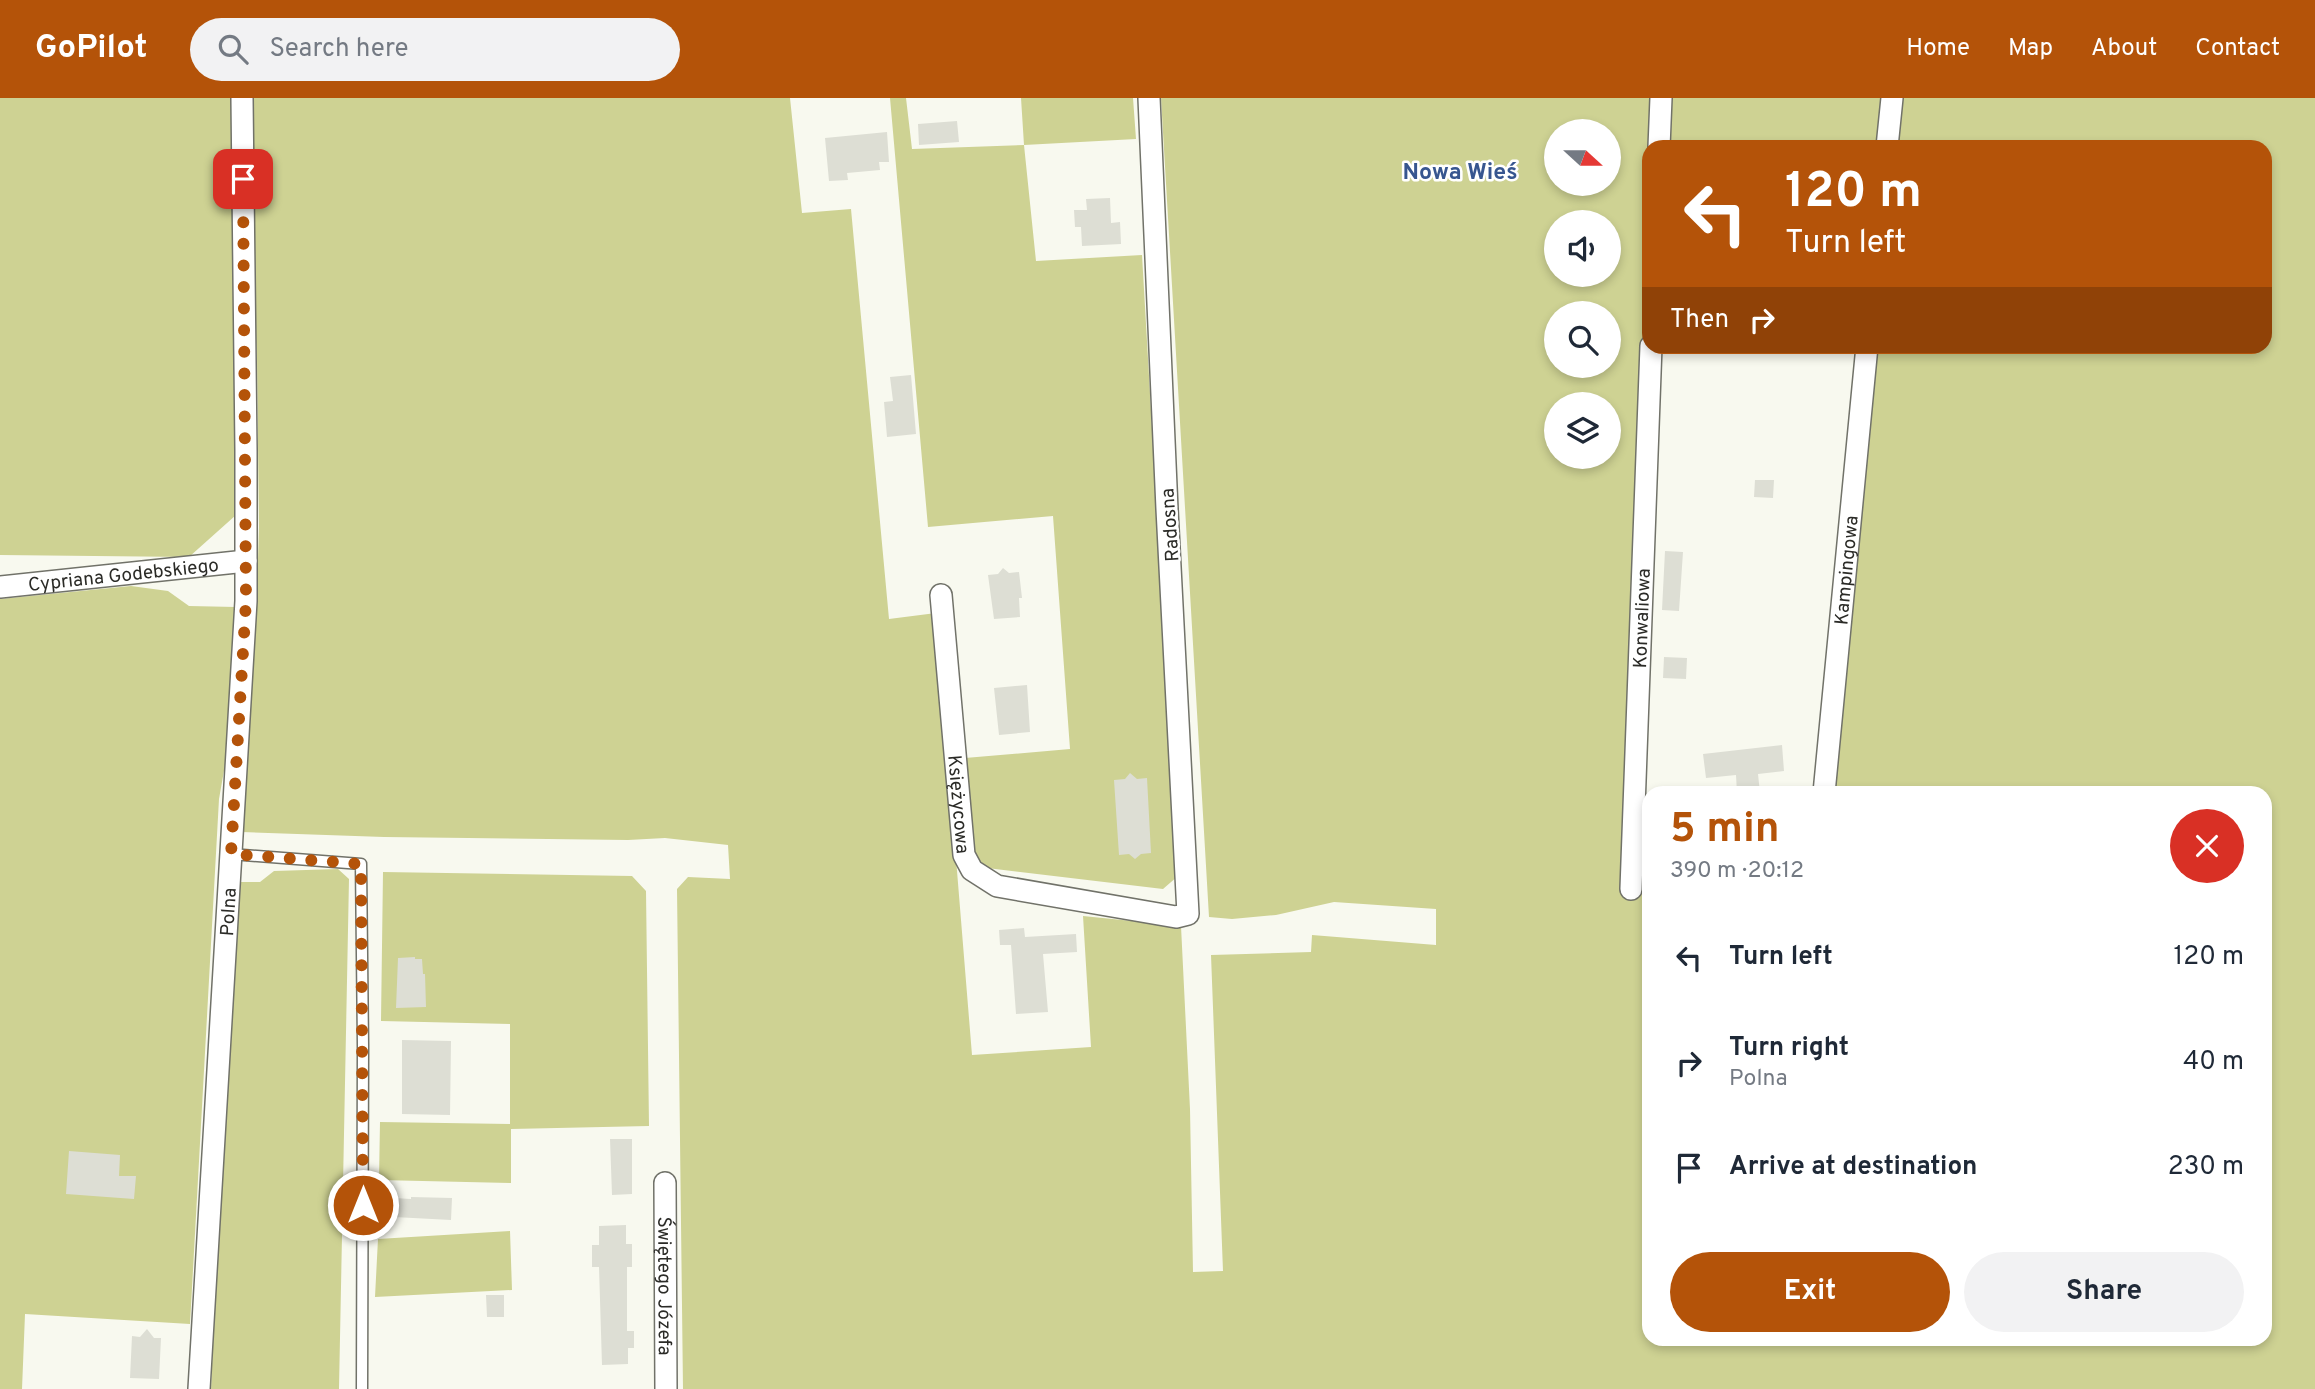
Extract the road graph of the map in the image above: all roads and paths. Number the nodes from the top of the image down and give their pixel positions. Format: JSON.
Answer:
{"nodes":[{"id":1,"x":242,"y":98,"type":"edge"},
{"id":2,"x":1149,"y":98,"type":"edge"},
{"id":3,"x":1661,"y":98,"type":"edge"},
{"id":4,"x":1892,"y":98,"type":"edge"},
{"id":5,"x":1659,"y":140,"type":"edge"},
{"id":6,"x":1888,"y":140,"type":"edge"},
{"id":7,"x":1651,"y":354,"type":"edge"},
{"id":8,"x":1866,"y":354,"type":"edge"},
{"id":9,"x":246,"y":561,"type":"junction"},
{"id":10,"x":0,"y":587,"type":"edge"},
{"id":11,"x":941,"y":595,"type":"dead end"},
{"id":12,"x":1825,"y":786,"type":"edge"},
{"id":13,"x":231,"y":854,"type":"junction"},
{"id":14,"x":1631,"y":889,"type":"dead end"},
{"id":15,"x":1188,"y":914,"type":"joint"},
{"id":16,"x":665,"y":1183,"type":"dead end"},
{"id":17,"x":199,"y":1389,"type":"edge"},
{"id":18,"x":362,"y":1389,"type":"edge"},
{"id":19,"x":666,"y":1389,"type":"edge"}],
"edges":[{"from":1,"to":9,"type":"street","name":"Polna"},
{"from":2,"to":15,"type":"street","name":"Radosna"},
{"from":3,"to":5,"type":"street"},
{"from":4,"to":6,"type":"street"},
{"from":7,"to":14,"type":"street","name":"Konwaliowa"},
{"from":8,"to":12,"type":"street","name":"Kampingowa"},
{"from":9,"to":10,"type":"street","name":"Cypriana Godebskiego"},
{"from":9,"to":13,"type":"street","name":"Polna"},
{"from":11,"to":15,"type":"street","name":"Księżycowa"},
{"from":13,"to":17,"type":"street","name":"Polna"},
{"from":13,"to":18,"type":"lane"},
{"from":16,"to":19,"type":"street","name":"Świętego Józefa"}]}
